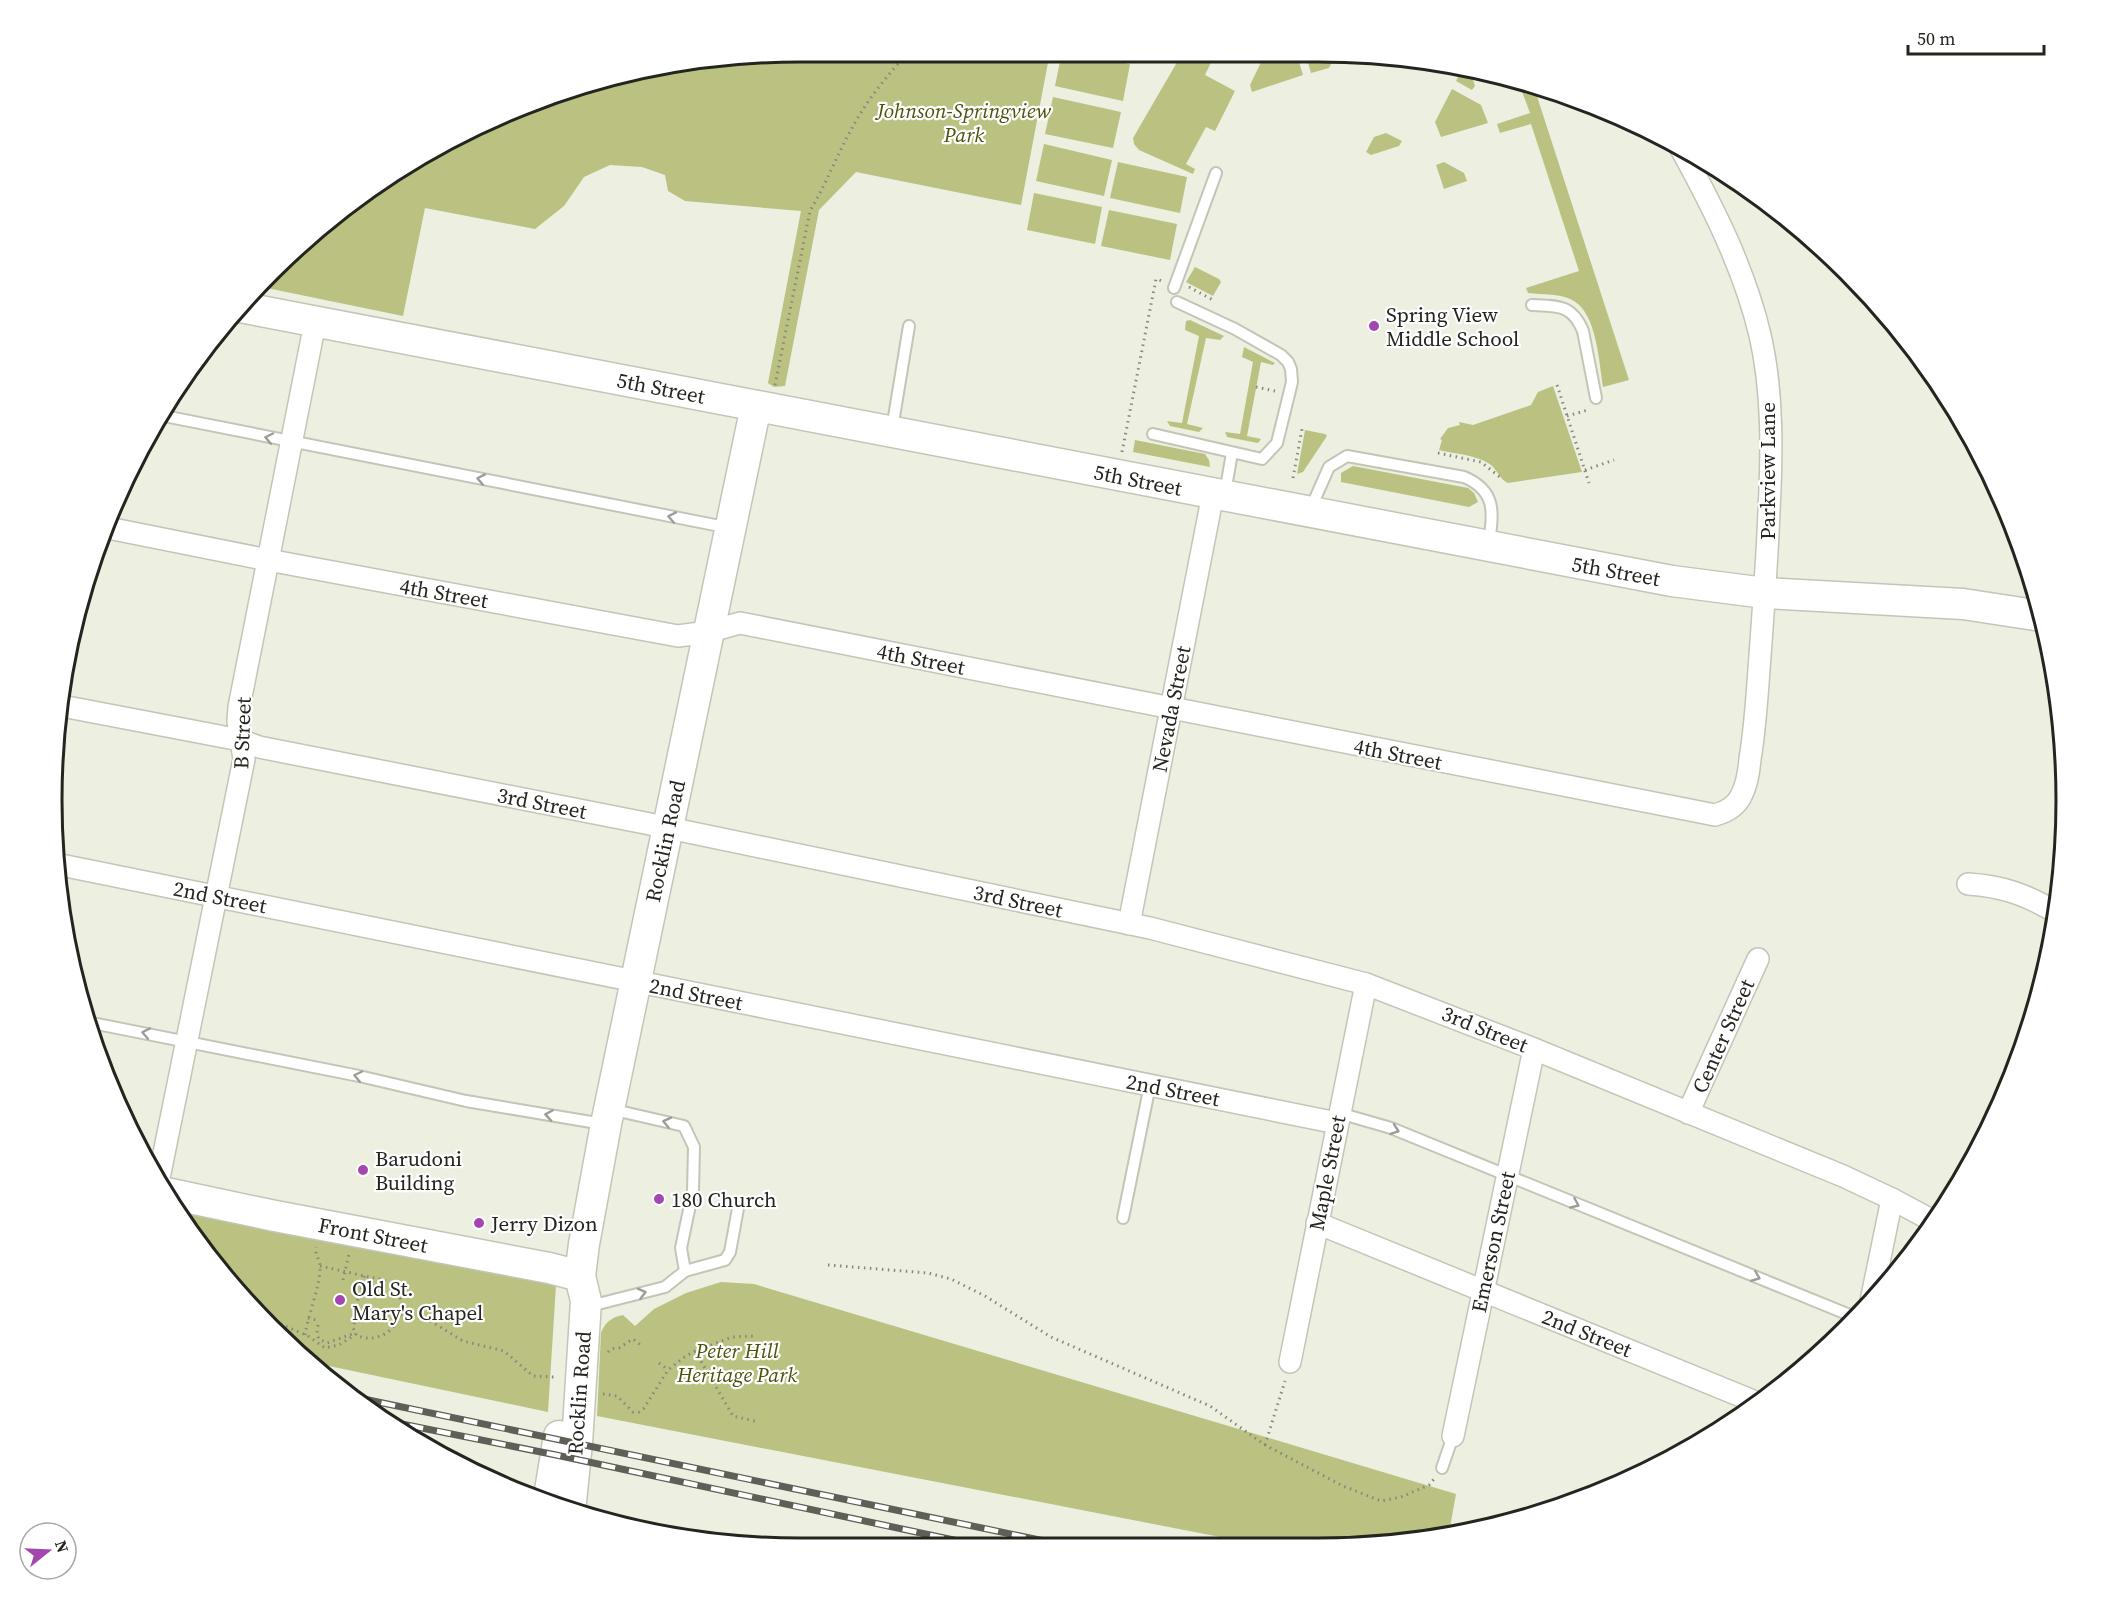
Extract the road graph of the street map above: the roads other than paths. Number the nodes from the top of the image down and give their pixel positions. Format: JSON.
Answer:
{"nodes":[{"id":1,"x":1687,"y":159,"type":"edge"},
{"id":2,"x":1216,"y":173,"type":"dead end"},
{"id":3,"x":1175,"y":286,"type":"road end"},
{"id":4,"x":1178,"y":302,"type":"dead end"},
{"id":5,"x":1532,"y":305,"type":"dead end"},
{"id":6,"x":249,"y":309,"type":"edge"},
{"id":7,"x":315,"y":322,"type":"junction"},
{"id":8,"x":909,"y":326,"type":"dead end"},
{"id":9,"x":765,"y":396,"type":"junction"},
{"id":10,"x":1597,"y":402,"type":"road end"},
{"id":11,"x":168,"y":417,"type":"edge"},
{"id":12,"x":892,"y":433,"type":"junction"},
{"id":13,"x":1153,"y":434,"type":"dead end"},
{"id":14,"x":292,"y":442,"type":"junction"},
{"id":15,"x":1232,"y":453,"type":"junction"},
{"id":16,"x":1219,"y":496,"type":"junction"},
{"id":17,"x":1308,"y":513,"type":"junction"},
{"id":18,"x":730,"y":528,"type":"junction"},
{"id":19,"x":113,"y":529,"type":"edge"},
{"id":20,"x":1488,"y":547,"type":"junction"},
{"id":21,"x":268,"y":560,"type":"junction"},
{"id":22,"x":1765,"y":593,"type":"junction"},
{"id":23,"x":2033,"y":615,"type":"edge"},
{"id":24,"x":708,"y":632,"type":"junction"},
{"id":25,"x":68,"y":707,"type":"edge"},
{"id":26,"x":1171,"y":709,"type":"junction"},
{"id":27,"x":240,"y":740,"type":"junction"},
{"id":28,"x":1732,"y":807,"type":"joint"},
{"id":29,"x":668,"y":829,"type":"junction"},
{"id":30,"x":65,"y":866,"type":"edge"},
{"id":31,"x":1968,"y":884,"type":"dead end"},
{"id":32,"x":216,"y":896,"type":"junction"},
{"id":33,"x":2048,"y":908,"type":"edge"},
{"id":34,"x":1129,"y":924,"type":"junction"},
{"id":35,"x":1758,"y":959,"type":"dead end"},
{"id":36,"x":636,"y":982,"type":"junction"},
{"id":37,"x":1366,"y":984,"type":"junction"},
{"id":38,"x":97,"y":1024,"type":"edge"},
{"id":39,"x":185,"y":1041,"type":"junction"},
{"id":40,"x":1534,"y":1049,"type":"junction"},
{"id":41,"x":1150,"y":1085,"type":"junction"},
{"id":42,"x":1688,"y":1113,"type":"junction"},
{"id":43,"x":608,"y":1116,"type":"junction"},
{"id":44,"x":1338,"y":1118,"type":"junction"},
{"id":45,"x":161,"y":1169,"type":"edge"},
{"id":46,"x":1507,"y":1174,"type":"junction"},
{"id":47,"x":176,"y":1194,"type":"edge"},
{"id":48,"x":1892,"y":1199,"type":"junction"},
{"id":49,"x":739,"y":1203,"type":"dead end"},
{"id":50,"x":1123,"y":1218,"type":"dead end"},
{"id":51,"x":1927,"y":1218,"type":"edge"},
{"id":52,"x":1317,"y":1222,"type":"junction"},
{"id":53,"x":686,"y":1271,"type":"junction"},
{"id":54,"x":1874,"y":1284,"type":"edge"},
{"id":55,"x":583,"y":1289,"type":"junction"},
{"id":56,"x":1483,"y":1291,"type":"junction"},
{"id":57,"x":1847,"y":1314,"type":"edge"},
{"id":58,"x":1290,"y":1362,"type":"road end"},
{"id":59,"x":1748,"y":1399,"type":"edge"},
{"id":60,"x":1453,"y":1436,"type":"joint"},
{"id":61,"x":1442,"y":1468,"type":"road end"},
{"id":62,"x":550,"y":1493,"type":"edge"},
{"id":63,"x":571,"y":1501,"type":"edge"}],
"edges":[{"from":1,"to":22,"type":"street","name":"Parkview Lane"},
{"from":2,"to":3,"type":"lane"},
{"from":4,"to":15,"type":"lane"},
{"from":5,"to":10,"type":"lane"},
{"from":6,"to":7,"type":"street","name":"5th Street"},
{"from":7,"to":9,"type":"street","name":"5th Street"},
{"from":7,"to":14,"type":"street","name":"B Street"},
{"from":8,"to":12,"type":"lane"},
{"from":9,"to":12,"type":"street","name":"5th Street"},
{"from":9,"to":18,"type":"street","name":"Rocklin Road"},
{"from":14,"to":11,"type":"lane","one_way":true},
{"from":12,"to":16,"type":"street","name":"5th Street"},
{"from":13,"to":15,"type":"lane"},
{"from":18,"to":14,"type":"lane","one_way":true},
{"from":14,"to":21,"type":"street","name":"B Street"},
{"from":15,"to":16,"type":"lane"},
{"from":16,"to":17,"type":"street","name":"5th Street"},
{"from":16,"to":26,"type":"street","name":"Nevada Street"},
{"from":17,"to":20,"type":"street","name":"5th Street"},
{"from":17,"to":20,"type":"lane"},
{"from":18,"to":24,"type":"street","name":"Rocklin Road"},
{"from":19,"to":21,"type":"street","name":"4th Street"},
{"from":20,"to":22,"type":"street","name":"5th Street"},
{"from":21,"to":24,"type":"street","name":"4th Street"},
{"from":21,"to":27,"type":"street","name":"B Street"},
{"from":22,"to":23,"type":"street","name":"5th Street"},
{"from":22,"to":28,"type":"street","name":"Parkview Lane"},
{"from":24,"to":26,"type":"street","name":"4th Street"},
{"from":24,"to":29,"type":"street","name":"Rocklin Road"},
{"from":25,"to":27,"type":"street","name":"3rd Street"},
{"from":26,"to":28,"type":"street","name":"4th Street"},
{"from":26,"to":34,"type":"street","name":"Nevada Street"},
{"from":27,"to":29,"type":"street","name":"3rd Street"},
{"from":27,"to":32,"type":"street","name":"B Street"},
{"from":29,"to":34,"type":"street","name":"3rd Street"},
{"from":29,"to":36,"type":"street","name":"Rocklin Road"},
{"from":30,"to":32,"type":"street","name":"2nd Street"},
{"from":31,"to":33,"type":"street"},
{"from":32,"to":36,"type":"street","name":"2nd Street"},
{"from":32,"to":39,"type":"street","name":"B Street"},
{"from":34,"to":37,"type":"street","name":"3rd Street"},
{"from":35,"to":42,"type":"street","name":"Center Street"},
{"from":36,"to":41,"type":"street","name":"2nd Street"},
{"from":36,"to":43,"type":"street","name":"Rocklin Road"},
{"from":37,"to":40,"type":"street","name":"3rd Street"},
{"from":37,"to":44,"type":"street","name":"Maple Street"},
{"from":39,"to":38,"type":"lane","one_way":true},
{"from":43,"to":39,"type":"lane","one_way":true},
{"from":39,"to":45,"type":"street","name":"B Street"},
{"from":40,"to":42,"type":"street","name":"3rd Street"},
{"from":40,"to":46,"type":"street","name":"Emerson Street"},
{"from":41,"to":44,"type":"street","name":"2nd Street"},
{"from":41,"to":50,"type":"lane"},
{"from":42,"to":48,"type":"street","name":"3rd Street"},
{"from":53,"to":43,"type":"lane","one_way":true},
{"from":43,"to":55,"type":"street","name":"Rocklin Road"},
{"from":44,"to":46,"type":"lane","one_way":true},
{"from":44,"to":52,"type":"street","name":"Maple Street"},
{"from":46,"to":56,"type":"street","name":"Emerson Street"},
{"from":46,"to":57,"type":"lane","one_way":true},
{"from":47,"to":55,"type":"street","name":"Front Street"},
{"from":48,"to":51,"type":"street","name":"3rd Street"},
{"from":48,"to":54,"type":"street"},
{"from":49,"to":53,"type":"lane"},
{"from":52,"to":56,"type":"street","name":"2nd Street"},
{"from":52,"to":58,"type":"street","name":"Maple Street"},
{"from":55,"to":53,"type":"lane","one_way":true},
{"from":55,"to":62,"type":"street","name":"Rocklin Road"},
{"from":55,"to":63,"type":"street","name":"Rocklin Road"},
{"from":56,"to":59,"type":"street","name":"2nd Street"},
{"from":56,"to":60,"type":"street","name":"Emerson Street"},
{"from":60,"to":61,"type":"lane"}]}
